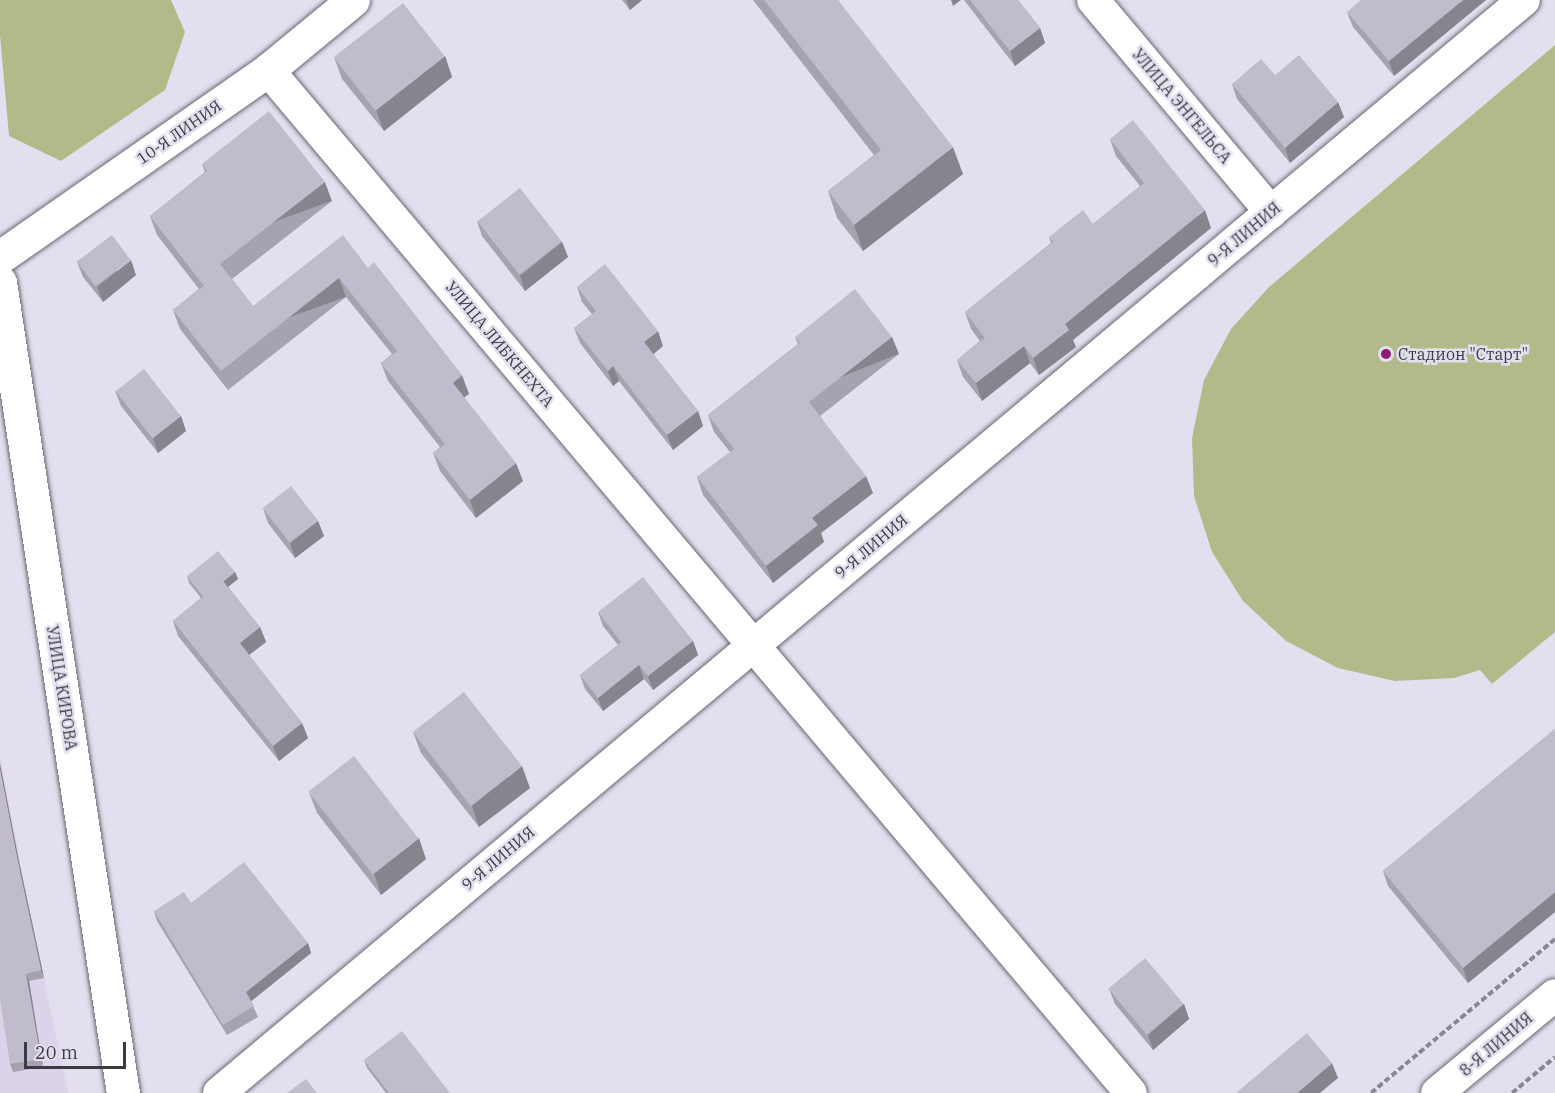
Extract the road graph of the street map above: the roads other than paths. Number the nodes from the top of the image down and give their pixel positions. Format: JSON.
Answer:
{"nodes":[{"id":1,"x":352,"y":0,"type":"edge"},
{"id":2,"x":1093,"y":0,"type":"edge"},
{"id":3,"x":1524,"y":0,"type":"edge"},
{"id":4,"x":268,"y":70,"type":"junction"},
{"id":5,"x":1271,"y":212,"type":"junction"},
{"id":6,"x":0,"y":257,"type":"edge"},
{"id":7,"x":0,"y":282,"type":"edge"},
{"id":8,"x":754,"y":644,"type":"junction"},
{"id":9,"x":1555,"y":995,"type":"edge"},
{"id":10,"x":123,"y":1093,"type":"edge"},
{"id":11,"x":219,"y":1093,"type":"edge"},
{"id":12,"x":1131,"y":1093,"type":"edge"},
{"id":13,"x":1437,"y":1093,"type":"edge"}],
"edges":[{"from":1,"to":4,"type":"street","name":"10-Я ЛИНИЯ"},
{"from":2,"to":5,"type":"street","name":"УЛИЦА ЭНГЕЛЬСА"},
{"from":3,"to":5,"type":"street","name":"9-Я ЛИНИЯ"},
{"from":4,"to":6,"type":"street","name":"10-Я ЛИНИЯ"},
{"from":4,"to":8,"type":"street","name":"УЛИЦА ЛИБКНЕХТА"},
{"from":5,"to":8,"type":"street","name":"9-Я ЛИНИЯ"},
{"from":7,"to":10,"type":"street","name":"УЛИЦА КИРОВА"},
{"from":8,"to":11,"type":"street","name":"9-Я ЛИНИЯ"},
{"from":8,"to":12,"type":"street","name":"УЛИЦА ЛИБКНЕХТА"},
{"from":9,"to":13,"type":"street","name":"8-Я ЛИНИЯ"}]}
